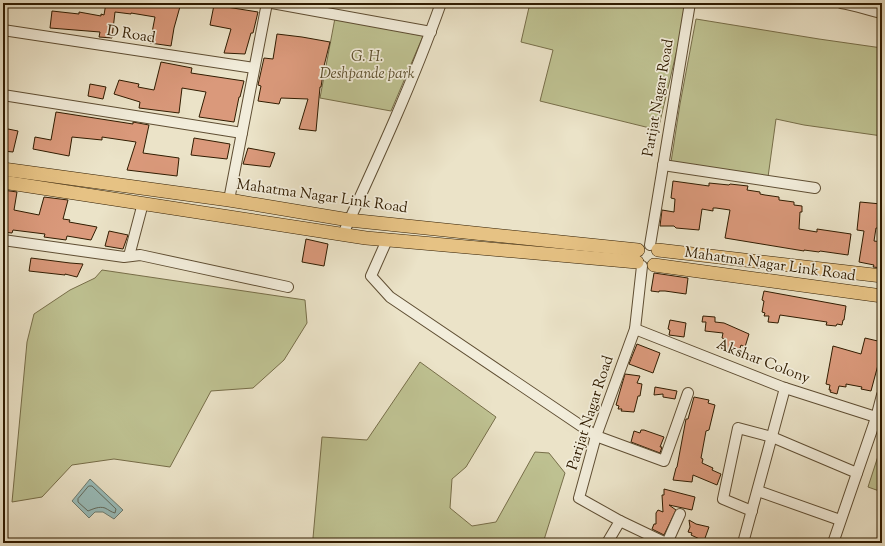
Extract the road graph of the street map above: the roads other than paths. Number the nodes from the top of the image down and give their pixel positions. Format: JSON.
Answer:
{"nodes":[{"id":1,"x":267,"y":3,"type":"edge"},
{"id":2,"x":272,"y":3,"type":"edge"},
{"id":3,"x":441,"y":3,"type":"edge"},
{"id":4,"x":690,"y":3,"type":"edge"},
{"id":5,"x":841,"y":3,"type":"edge"},
{"id":6,"x":857,"y":4,"type":"edge"},
{"id":7,"x":882,"y":13,"type":"edge"},
{"id":8,"x":3,"y":30,"type":"edge"},
{"id":9,"x":431,"y":32,"type":"junction"},
{"id":10,"x":254,"y":68,"type":"junction"},
{"id":11,"x":3,"y":95,"type":"edge"},
{"id":12,"x":242,"y":133,"type":"junction"},
{"id":13,"x":663,"y":165,"type":"junction"},
{"id":14,"x":3,"y":169,"type":"edge"},
{"id":15,"x":3,"y":182,"type":"edge"},
{"id":16,"x":815,"y":188,"type":"dead end"},
{"id":17,"x":229,"y":200,"type":"junction"},
{"id":18,"x":143,"y":203,"type":"junction"},
{"id":19,"x":349,"y":220,"type":"junction"},
{"id":20,"x":342,"y":234,"type":"junction"},
{"id":21,"x":3,"y":240,"type":"edge"},
{"id":22,"x":387,"y":240,"type":"junction"},
{"id":23,"x":129,"y":256,"type":"junction"},
{"id":24,"x":646,"y":256,"type":"junction"},
{"id":25,"x":882,"y":276,"type":"edge"},
{"id":26,"x":288,"y":287,"type":"dead end"},
{"id":27,"x":882,"y":296,"type":"edge"},
{"id":28,"x":635,"y":329,"type":"junction"},
{"id":29,"x":785,"y":388,"type":"junction"},
{"id":30,"x":688,"y":392,"type":"dead end"},
{"id":31,"x":882,"y":395,"type":"edge"},
{"id":32,"x":879,"y":418,"type":"edge"},
{"id":33,"x":596,"y":436,"type":"junction"},
{"id":34,"x":772,"y":437,"type":"junction"},
{"id":35,"x":857,"y":473,"type":"junction"},
{"id":36,"x":758,"y":491,"type":"junction"},
{"id":37,"x":752,"y":511,"type":"junction"},
{"id":38,"x":680,"y":514,"type":"dead end"},
{"id":39,"x":620,"y":520,"type":"junction"},
{"id":40,"x":840,"y":520,"type":"junction"},
{"id":41,"x":607,"y":543,"type":"edge"},
{"id":42,"x":666,"y":543,"type":"edge"},
{"id":43,"x":742,"y":543,"type":"edge"},
{"id":44,"x":833,"y":543,"type":"edge"}],
"edges":[{"from":1,"to":10,"type":"street"},
{"from":2,"to":9,"type":"street"},
{"from":3,"to":9,"type":"street"},
{"from":4,"to":13,"type":"street","name":"Parijat Nagar Road"},
{"from":5,"to":6,"type":"street"},
{"from":6,"to":7,"type":"street"},
{"from":8,"to":10,"type":"street","name":"D Road"},
{"from":9,"to":19,"type":"street"},
{"from":10,"to":12,"type":"street"},
{"from":11,"to":12,"type":"street"},
{"from":12,"to":17,"type":"street"},
{"from":13,"to":16,"type":"street"},
{"from":13,"to":24,"type":"street","name":"Parijat Nagar Road"},
{"from":14,"to":17,"type":"main road","name":"Mahatma Nagar Link Road"},
{"from":15,"to":18,"type":"main road","name":"Mahatma Nagar Link Road"},
{"from":17,"to":19,"type":"main road","name":"Mahatma Nagar Link Road"},
{"from":18,"to":20,"type":"main road","name":"Mahatma Nagar Link Road"},
{"from":18,"to":23,"type":"street"},
{"from":19,"to":20,"type":"street"},
{"from":19,"to":24,"type":"main road","name":"Mahatma Nagar Link Road"},
{"from":20,"to":22,"type":"main road","name":"Mahatma Nagar Link Road"},
{"from":21,"to":23,"type":"street"},
{"from":22,"to":24,"type":"main road","name":"Mahatma Nagar Link Road"},
{"from":22,"to":33,"type":"street"},
{"from":23,"to":26,"type":"street"},
{"from":24,"to":25,"type":"main road","name":"Mahatma Nagar Link Road"},
{"from":24,"to":27,"type":"main road","name":"Mahatma Nagar Link Road"},
{"from":24,"to":28,"type":"street","name":"Parijat Nagar Road"},
{"from":28,"to":29,"type":"street","name":"Akshar Colony"},
{"from":28,"to":33,"type":"street","name":"Parijat Nagar Road"},
{"from":29,"to":32,"type":"street","name":"Akshar Colony"},
{"from":29,"to":34,"type":"street"},
{"from":30,"to":33,"type":"street"},
{"from":31,"to":32,"type":"street"},
{"from":32,"to":35,"type":"street"},
{"from":33,"to":39,"type":"street","name":"Parijat Nagar Road"},
{"from":34,"to":35,"type":"street"},
{"from":34,"to":36,"type":"street"},
{"from":34,"to":37,"type":"street"},
{"from":35,"to":40,"type":"street"},
{"from":36,"to":37,"type":"street"},
{"from":36,"to":40,"type":"street"},
{"from":37,"to":43,"type":"street"},
{"from":38,"to":42,"type":"street"},
{"from":39,"to":41,"type":"street"},
{"from":39,"to":42,"type":"street"},
{"from":40,"to":44,"type":"street"}]}
